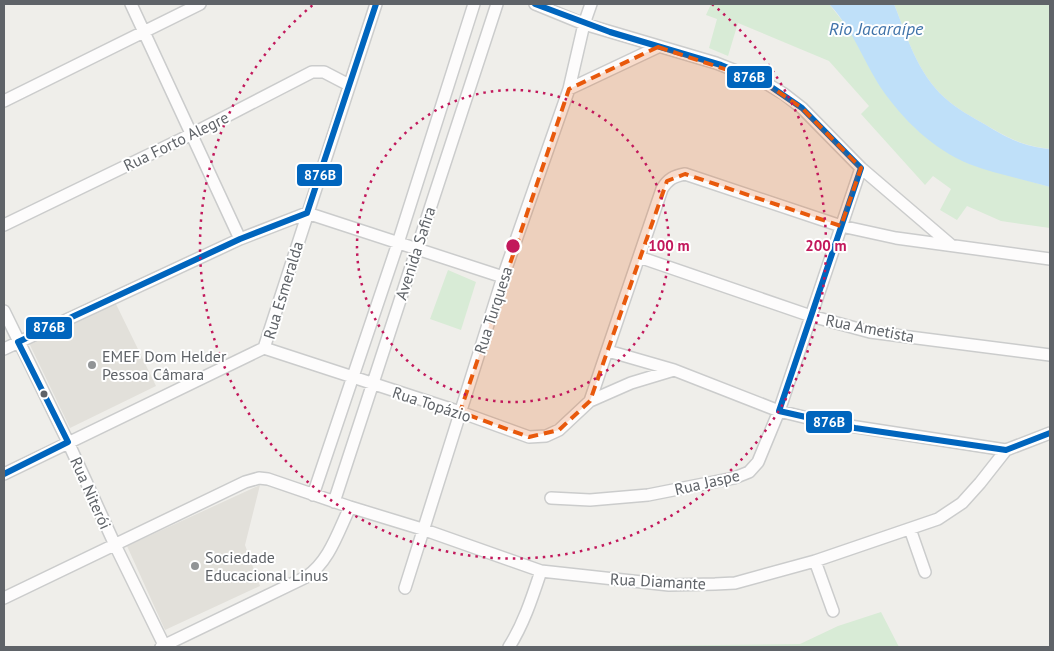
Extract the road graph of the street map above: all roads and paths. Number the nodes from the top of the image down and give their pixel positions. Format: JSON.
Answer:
{"nodes":[{"id":1,"x":130,"y":4,"type":"edge"},
{"id":2,"x":200,"y":4,"type":"edge"},
{"id":3,"x":376,"y":4,"type":"edge"},
{"id":4,"x":474,"y":4,"type":"edge"},
{"id":5,"x":497,"y":4,"type":"edge"},
{"id":6,"x":535,"y":4,"type":"edge"},
{"id":7,"x":591,"y":4,"type":"edge"},
{"id":8,"x":584,"y":24,"type":"junction"},
{"id":9,"x":144,"y":32,"type":"junction"},
{"id":10,"x":658,"y":47,"type":"junction"},
{"id":11,"x":349,"y":85,"type":"junction"},
{"id":12,"x":569,"y":89,"type":"junction"},
{"id":13,"x":4,"y":100,"type":"edge"},
{"id":14,"x":192,"y":134,"type":"junction"},
{"id":15,"x":861,"y":168,"type":"junction"},
{"id":16,"x":307,"y":213,"type":"junction"},
{"id":17,"x":4,"y":225,"type":"edge"},
{"id":18,"x":841,"y":226,"type":"junction"},
{"id":19,"x":240,"y":239,"type":"junction"},
{"id":20,"x":398,"y":243,"type":"junction"},
{"id":21,"x":951,"y":245,"type":"junction"},
{"id":22,"x":417,"y":248,"type":"junction"},
{"id":23,"x":639,"y":257,"type":"junction"},
{"id":24,"x":1050,"y":259,"type":"edge"},
{"id":25,"x":503,"y":277,"type":"junction"},
{"id":26,"x":4,"y":311,"type":"edge"},
{"id":27,"x":811,"y":316,"type":"junction"},
{"id":28,"x":18,"y":342,"type":"junction"},
{"id":29,"x":264,"y":348,"type":"junction"},
{"id":30,"x":4,"y":349,"type":"edge"},
{"id":31,"x":608,"y":350,"type":"junction"},
{"id":32,"x":1050,"y":355,"type":"edge"},
{"id":33,"x":674,"y":370,"type":"junction"},
{"id":34,"x":354,"y":378,"type":"junction"},
{"id":35,"x":373,"y":384,"type":"junction"},
{"id":36,"x":590,"y":400,"type":"junction"},
{"id":37,"x":780,"y":411,"type":"junction"},
{"id":38,"x":460,"y":412,"type":"junction"},
{"id":39,"x":1050,"y":433,"type":"edge"},
{"id":40,"x":68,"y":442,"type":"junction"},
{"id":41,"x":1006,"y":450,"type":"junction"},
{"id":42,"x":4,"y":474,"type":"edge"},
{"id":43,"x":313,"y":495,"type":"junction"},
{"id":44,"x":551,"y":498,"type":"dead end"},
{"id":45,"x":334,"y":502,"type":"junction"},
{"id":46,"x":350,"y":507,"type":"junction"},
{"id":47,"x":422,"y":529,"type":"junction"},
{"id":48,"x":910,"y":529,"type":"junction"},
{"id":49,"x":115,"y":545,"type":"junction"},
{"id":50,"x":816,"y":561,"type":"junction"},
{"id":51,"x":541,"y":571,"type":"junction"},
{"id":52,"x":925,"y":572,"type":"dead end"},
{"id":53,"x":405,"y":588,"type":"dead end"},
{"id":54,"x":4,"y":598,"type":"edge"},
{"id":55,"x":833,"y":611,"type":"dead end"},
{"id":56,"x":163,"y":647,"type":"edge"},
{"id":57,"x":509,"y":647,"type":"edge"}],
"edges":[{"from":1,"to":9,"type":"street"},
{"from":2,"to":9,"type":"street"},
{"from":3,"to":11,"type":"street","name":"Rua Esmeralda"},
{"from":4,"to":20,"type":"street","name":"Avenida Safira"},
{"from":5,"to":22,"type":"street","name":"Avenida Safira"},
{"from":6,"to":8,"type":"street"},
{"from":7,"to":8,"type":"street","name":"Rua Turquesa"},
{"from":8,"to":10,"type":"street"},
{"from":8,"to":12,"type":"street","name":"Rua Turquesa"},
{"from":9,"to":13,"type":"street"},
{"from":9,"to":14,"type":"street"},
{"from":10,"to":12,"type":"street"},
{"from":10,"to":15,"type":"street"},
{"from":11,"to":14,"type":"street","name":"Rua Forto Alegre"},
{"from":11,"to":16,"type":"street","name":"Rua Esmeralda"},
{"from":12,"to":25,"type":"street","name":"Rua Turquesa"},
{"from":14,"to":17,"type":"street","name":"Rua Forto Alegre"},
{"from":14,"to":19,"type":"street"},
{"from":15,"to":18,"type":"street","name":"Rua Jaspe"},
{"from":15,"to":21,"type":"street"},
{"from":16,"to":19,"type":"street"},
{"from":16,"to":20,"type":"street"},
{"from":16,"to":29,"type":"street","name":"Rua Esmeralda"},
{"from":18,"to":21,"type":"street"},
{"from":18,"to":23,"type":"street"},
{"from":18,"to":27,"type":"street","name":"Rua Jaspe"},
{"from":19,"to":28,"type":"street"},
{"from":20,"to":22,"type":"street"},
{"from":20,"to":34,"type":"street","name":"Avenida Safira"},
{"from":21,"to":24,"type":"street"},
{"from":22,"to":25,"type":"street"},
{"from":22,"to":35,"type":"street","name":"Avenida Safira"},
{"from":23,"to":27,"type":"street","name":"Rua Ametista"},
{"from":23,"to":31,"type":"street"},
{"from":25,"to":38,"type":"street","name":"Rua Turquesa"},
{"from":26,"to":28,"type":"street","name":"Rua Niterói"},
{"from":27,"to":32,"type":"street","name":"Rua Ametista"},
{"from":27,"to":37,"type":"street","name":"Rua Jaspe"},
{"from":28,"to":30,"type":"street"},
{"from":28,"to":40,"type":"street","name":"Rua Niterói"},
{"from":29,"to":34,"type":"street","name":"Rua Topázio"},
{"from":29,"to":40,"type":"street"},
{"from":31,"to":33,"type":"street"},
{"from":31,"to":36,"type":"street"},
{"from":33,"to":36,"type":"street"},
{"from":33,"to":37,"type":"street"},
{"from":34,"to":35,"type":"street","name":"Rua Topázio"},
{"from":34,"to":43,"type":"street","name":"Avenida Safira"},
{"from":35,"to":38,"type":"street","name":"Rua Topázio"},
{"from":35,"to":45,"type":"street","name":"Avenida Safira"},
{"from":36,"to":38,"type":"street","name":"Rua Topázio"},
{"from":37,"to":41,"type":"street"},
{"from":37,"to":44,"type":"street","name":"Rua Jaspe"},
{"from":38,"to":47,"type":"street","name":"Rua Turquesa"},
{"from":39,"to":41,"type":"street"},
{"from":40,"to":42,"type":"street"},
{"from":40,"to":49,"type":"street","name":"Rua Niterói"},
{"from":41,"to":48,"type":"street","name":"Rua Diamante"},
{"from":43,"to":45,"type":"street","name":"Rua Diamante"},
{"from":43,"to":49,"type":"street","name":"Rua Diamante"},
{"from":45,"to":46,"type":"street","name":"Rua Diamante"},
{"from":46,"to":47,"type":"street","name":"Rua Diamante"},
{"from":46,"to":56,"type":"street"},
{"from":47,"to":51,"type":"street","name":"Rua Diamante"},
{"from":47,"to":53,"type":"street","name":"Rua Turquesa"},
{"from":48,"to":50,"type":"street","name":"Rua Diamante"},
{"from":48,"to":52,"type":"street"},
{"from":49,"to":54,"type":"street"},
{"from":49,"to":56,"type":"street","name":"Rua Niterói"},
{"from":50,"to":51,"type":"street","name":"Rua Diamante"},
{"from":50,"to":55,"type":"street"},
{"from":51,"to":57,"type":"street"}]}
